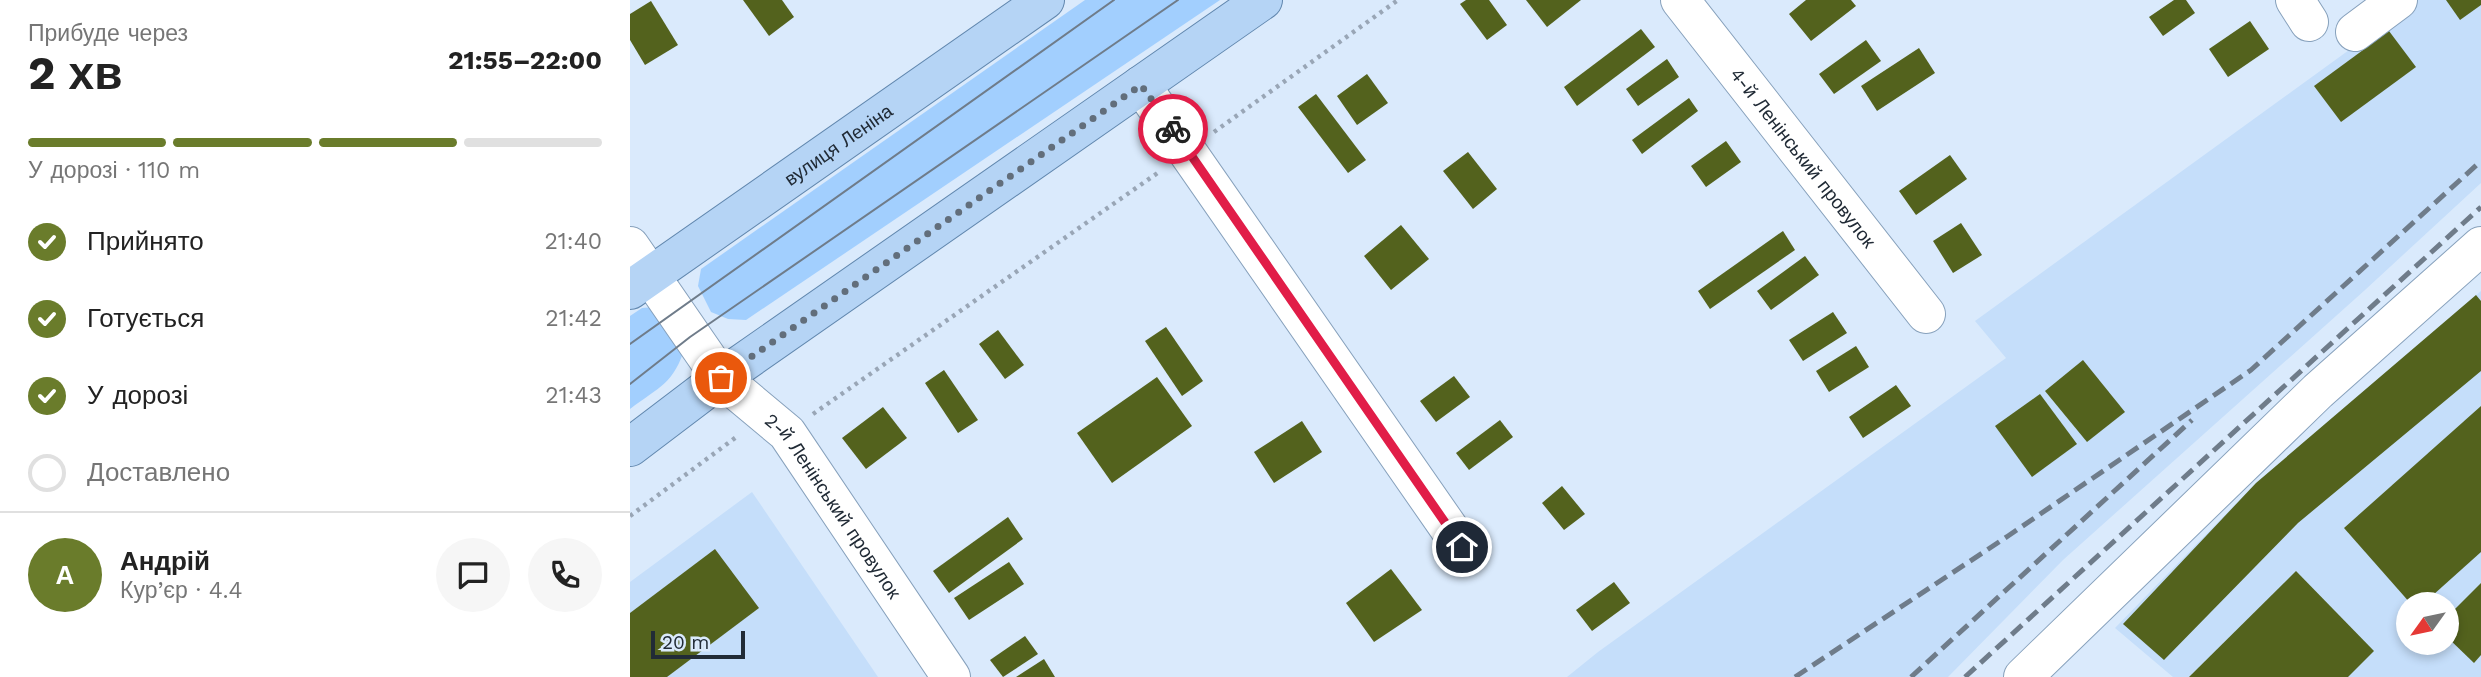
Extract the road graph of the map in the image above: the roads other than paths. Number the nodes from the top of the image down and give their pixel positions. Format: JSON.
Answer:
{"nodes":[{"id":1,"x":1045,"y":0,"type":"edge"},
{"id":2,"x":1263,"y":0,"type":"edge"},
{"id":3,"x":1680,"y":0,"type":"edge"},
{"id":4,"x":2398,"y":0,"type":"edge"},
{"id":5,"x":2355,"y":32,"type":"dead end"},
{"id":6,"x":1141,"y":85,"type":"junction"},
{"id":7,"x":2481,"y":246,"type":"edge"},
{"id":8,"x":637,"y":270,"type":"edge"},
{"id":9,"x":1926,"y":314,"type":"dead end"},
{"id":10,"x":721,"y":378,"type":"junction"},
{"id":11,"x":630,"y":447,"type":"edge"},
{"id":12,"x":1462,"y":547,"type":"dead end"},
{"id":13,"x":951,"y":677,"type":"edge"},
{"id":14,"x":2023,"y":677,"type":"edge"}],
"edges":[{"from":1,"to":8,"type":"main road","name":"вулиця Леніна"},
{"from":2,"to":6,"type":"main road"},
{"from":3,"to":9,"type":"street","name":"4-й Ленінський провулок"},
{"from":4,"to":5,"type":"street"},
{"from":6,"to":10,"type":"main road"},
{"from":6,"to":12,"type":"street"},
{"from":7,"to":14,"type":"street"},
{"from":8,"to":10,"type":"street","name":"2-й Ленінський провулок"},
{"from":10,"to":11,"type":"main road"},
{"from":10,"to":13,"type":"street","name":"2-й Ленінський провулок"}]}
